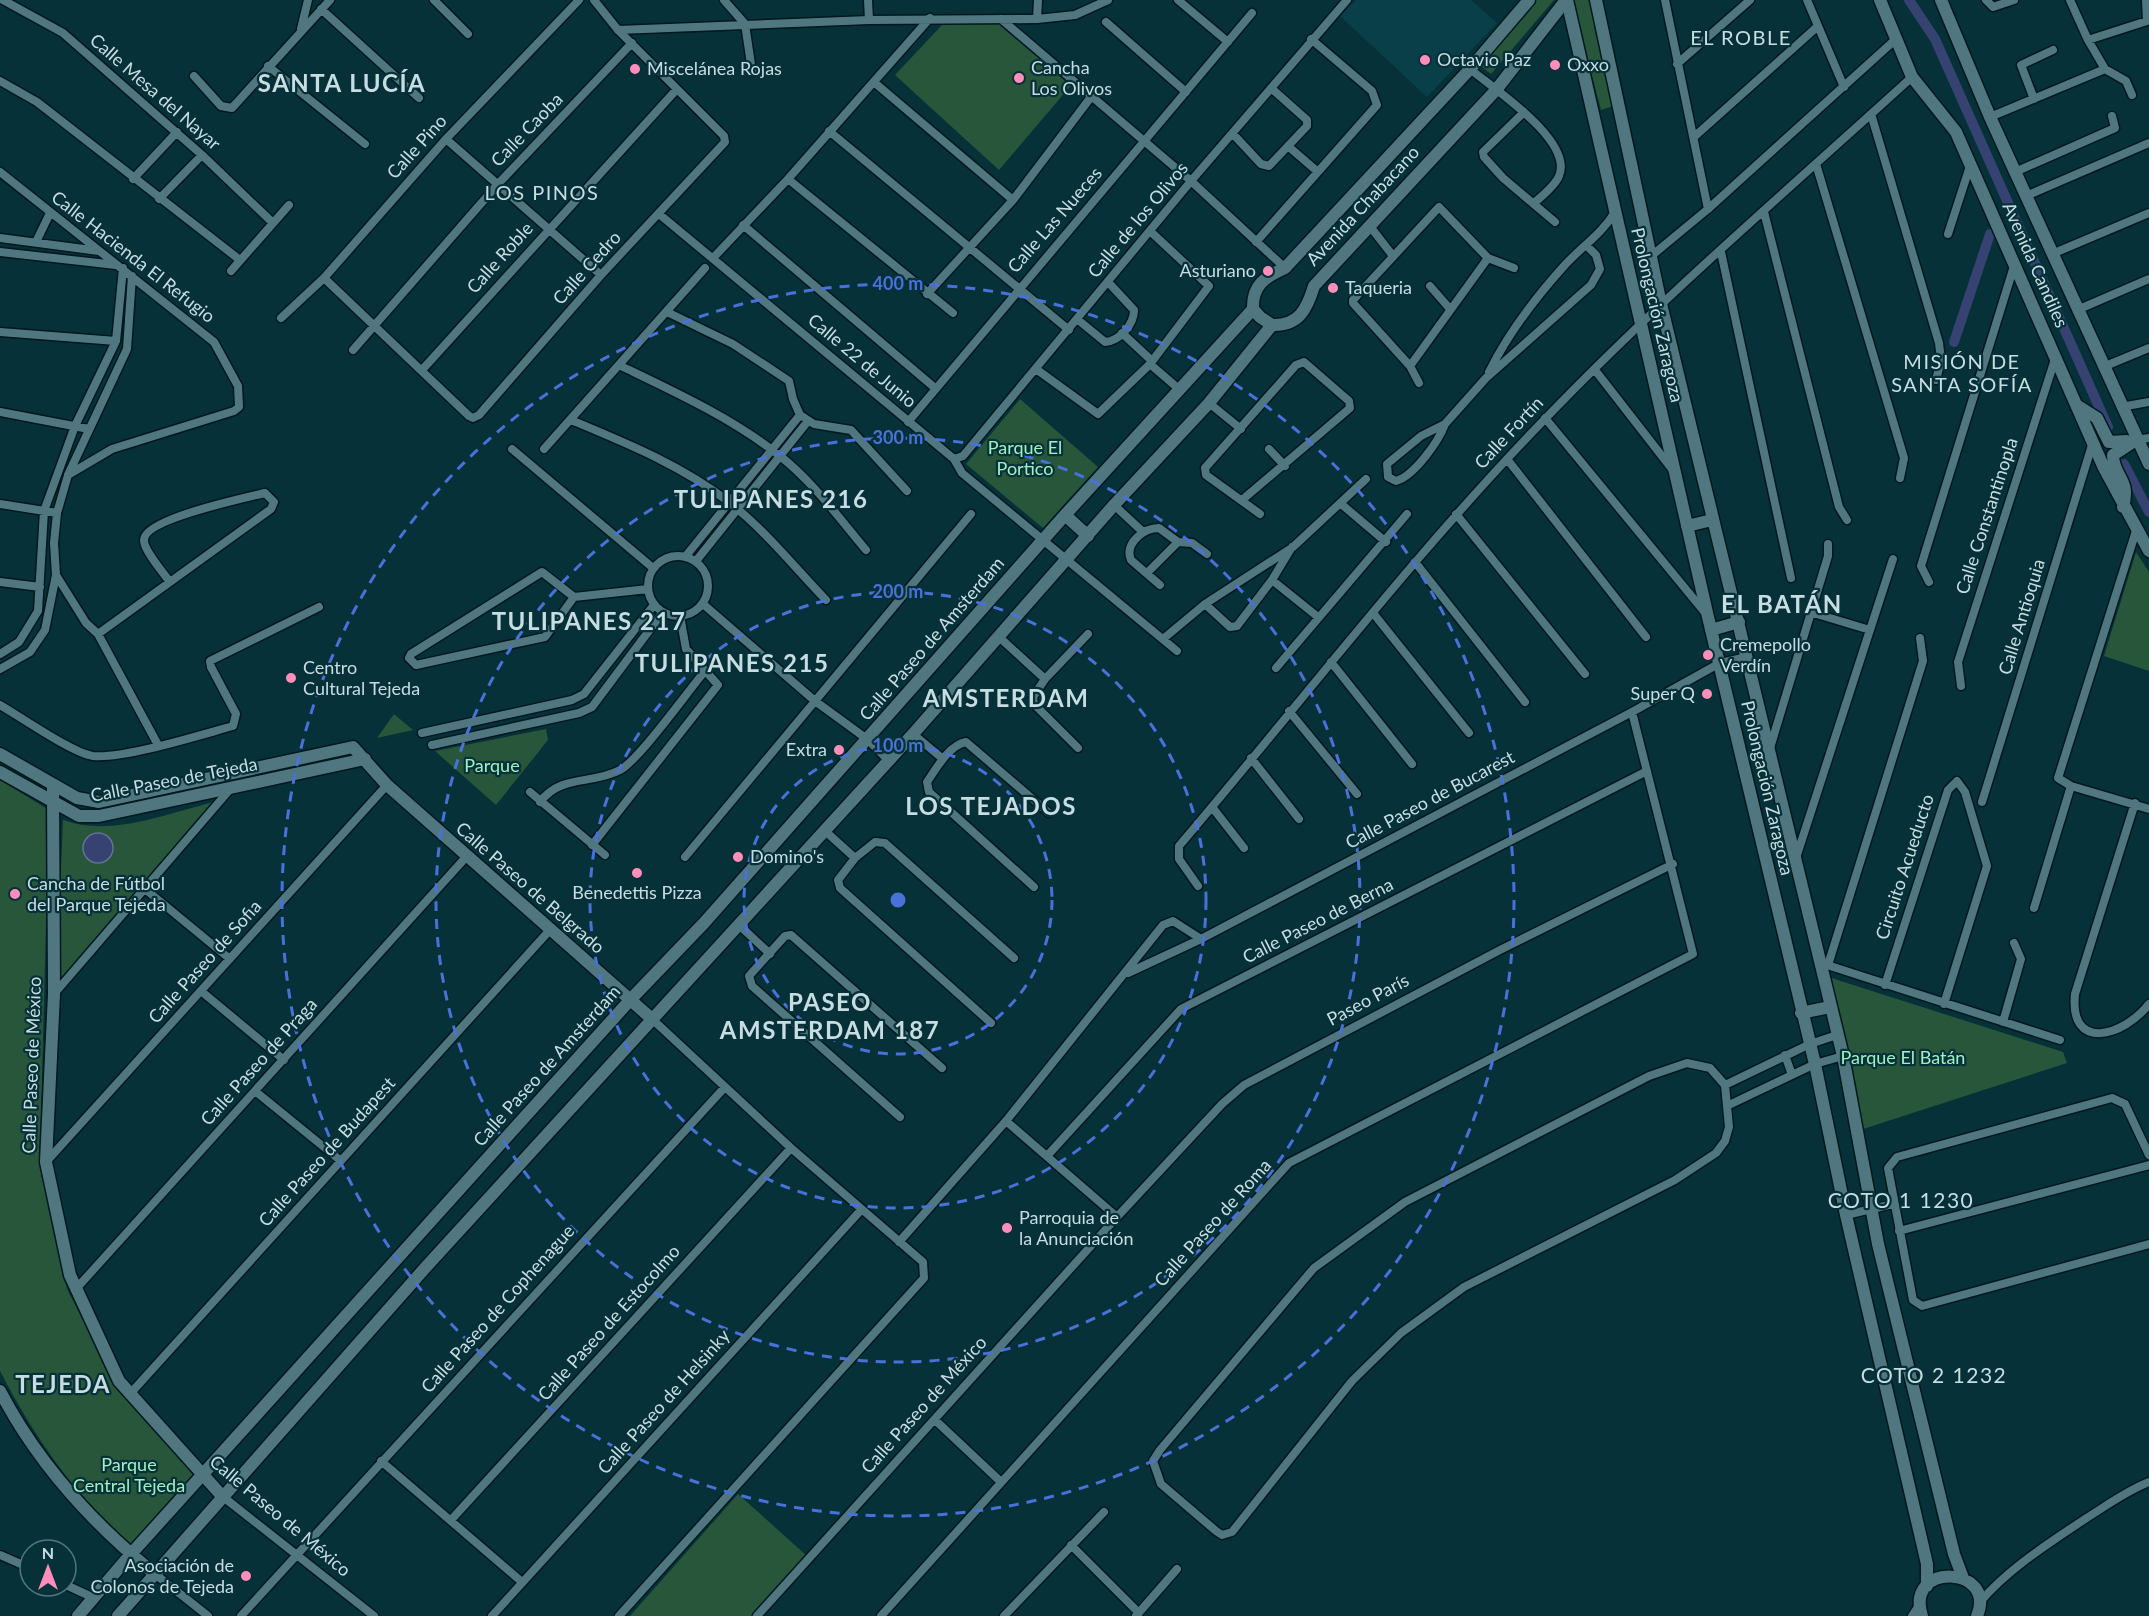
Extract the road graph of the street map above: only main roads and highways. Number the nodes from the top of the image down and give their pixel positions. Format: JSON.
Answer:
{"nodes":[{"id":1,"x":1529,"y":0,"type":"edge"},
{"id":2,"x":1566,"y":0,"type":"edge"},
{"id":3,"x":1596,"y":0,"type":"edge"},
{"id":4,"x":1881,"y":0,"type":"edge"},
{"id":5,"x":1941,"y":0,"type":"edge"},
{"id":6,"x":1253,"y":309,"type":"junction"},
{"id":7,"x":1272,"y":325,"type":"junction"},
{"id":8,"x":2079,"y":406,"type":"junction"},
{"id":9,"x":2136,"y":440,"type":"junction"},
{"id":10,"x":2149,"y":464,"type":"edge"},
{"id":11,"x":2123,"y":507,"type":"junction"},
{"id":12,"x":1065,"y":515,"type":"junction"},
{"id":13,"x":1712,"y":520,"type":"junction"},
{"id":14,"x":1687,"y":526,"type":"junction"},
{"id":15,"x":1088,"y":536,"type":"junction"},
{"id":16,"x":1042,"y":541,"type":"joint"},
{"id":17,"x":2149,"y":551,"type":"edge"},
{"id":18,"x":1739,"y":622,"type":"junction"},
{"id":19,"x":1710,"y":623,"type":"junction"},
{"id":20,"x":353,"y":747,"type":"joint"},
{"id":21,"x":0,"y":754,"type":"edge"},
{"id":22,"x":365,"y":759,"type":"junction"},
{"id":23,"x":0,"y":772,"type":"edge"},
{"id":24,"x":53,"y":786,"type":"junction"},
{"id":25,"x":53,"y":804,"type":"junction"},
{"id":26,"x":631,"y":999,"type":"junction"},
{"id":27,"x":1830,"y":1007,"type":"junction"},
{"id":28,"x":1802,"y":1013,"type":"junction"},
{"id":29,"x":652,"y":1019,"type":"junction"},
{"id":30,"x":0,"y":1391,"type":"edge"},
{"id":31,"x":202,"y":1476,"type":"junction"},
{"id":32,"x":222,"y":1496,"type":"junction"},
{"id":33,"x":131,"y":1554,"type":"junction"},
{"id":34,"x":155,"y":1574,"type":"junction"},
{"id":35,"x":1963,"y":1578,"type":"junction"},
{"id":36,"x":1927,"y":1586,"type":"junction"},
{"id":37,"x":1921,"y":1610,"type":"edge"},
{"id":38,"x":78,"y":1616,"type":"edge"},
{"id":39,"x":118,"y":1616,"type":"edge"},
{"id":40,"x":1977,"y":1616,"type":"edge"}],
"edges":[{"from":1,"to":6,"type":"main road","name":"Avenida Chabacano"},
{"from":2,"to":7,"type":"main road","name":"Avenida Chabacano"},
{"from":2,"to":14,"type":"main road","name":"Prolongación Zaragoza"},
{"from":3,"to":13,"type":"main road","name":"Prolongación Zaragoza"},
{"from":4,"to":8,"type":"main road","name":"Avenida Candiles"},
{"from":5,"to":9,"type":"main road","name":"Avenida Candiles"},
{"from":6,"to":7,"type":"main road"},
{"from":6,"to":12,"type":"main road","name":"Avenida Chabacano"},
{"from":7,"to":15,"type":"main road"},
{"from":8,"to":9,"type":"main road"},
{"from":8,"to":11,"type":"main road","name":"Avenida Candiles"},
{"from":9,"to":10,"type":"main road","name":"Avenida Candiles"},
{"from":9,"to":11,"type":"main road"},
{"from":11,"to":17,"type":"main road","name":"Avenida Candiles"},
{"from":12,"to":15,"type":"main road"},
{"from":12,"to":16,"type":"main road","name":"Avenida Chabacano"},
{"from":13,"to":14,"type":"main road"},
{"from":13,"to":18,"type":"main road","name":"Prolongación Zaragoza"},
{"from":14,"to":19,"type":"main road","name":"Prolongación Zaragoza"},
{"from":15,"to":29,"type":"main road"},
{"from":16,"to":26,"type":"main road","name":"Calle Paseo de Amsterdam"},
{"from":18,"to":19,"type":"main road"},
{"from":18,"to":27,"type":"main road","name":"Prolongación Zaragoza"},
{"from":19,"to":28,"type":"main road","name":"Prolongación Zaragoza"},
{"from":20,"to":22,"type":"main road","name":"Calle Paseo de Belgrado"},
{"from":20,"to":24,"type":"main road","name":"Calle Paseo de Tejeda"},
{"from":21,"to":24,"type":"main road","name":"Calle Paseo de Tejeda"},
{"from":22,"to":25,"type":"main road","name":"Calle Paseo de Tejeda"},
{"from":22,"to":26,"type":"main road","name":"Calle Paseo de Belgrado"},
{"from":23,"to":25,"type":"main road","name":"Calle Paseo de Tejeda"},
{"from":24,"to":25,"type":"main road","name":"Calle Paseo de México"},
{"from":25,"to":31,"type":"main road","name":"Calle Paseo de México"},
{"from":26,"to":29,"type":"main road","name":"Calle Paseo de Belgrado"},
{"from":26,"to":31,"type":"main road","name":"Calle Paseo de Amsterdam"},
{"from":27,"to":28,"type":"main road"},
{"from":27,"to":35,"type":"main road","name":"Prolongación Zaragoza"},
{"from":28,"to":36,"type":"main road","name":"Prolongación Zaragoza"},
{"from":29,"to":32,"type":"main road"},
{"from":30,"to":33,"type":"main road"},
{"from":31,"to":32,"type":"main road","name":"Calle Paseo de México"},
{"from":31,"to":33,"type":"main road","name":"Calle Paseo de Amsterdam"},
{"from":32,"to":34,"type":"main road"},
{"from":33,"to":34,"type":"main road"},
{"from":33,"to":38,"type":"main road","name":"Calle Paseo de Amsterdam"},
{"from":34,"to":39,"type":"main road"},
{"from":35,"to":36,"type":"main road"},
{"from":35,"to":40,"type":"main road","name":"Prolongación Zaragoza"},
{"from":36,"to":37,"type":"main road","name":"Prolongación Zaragoza"}]}
